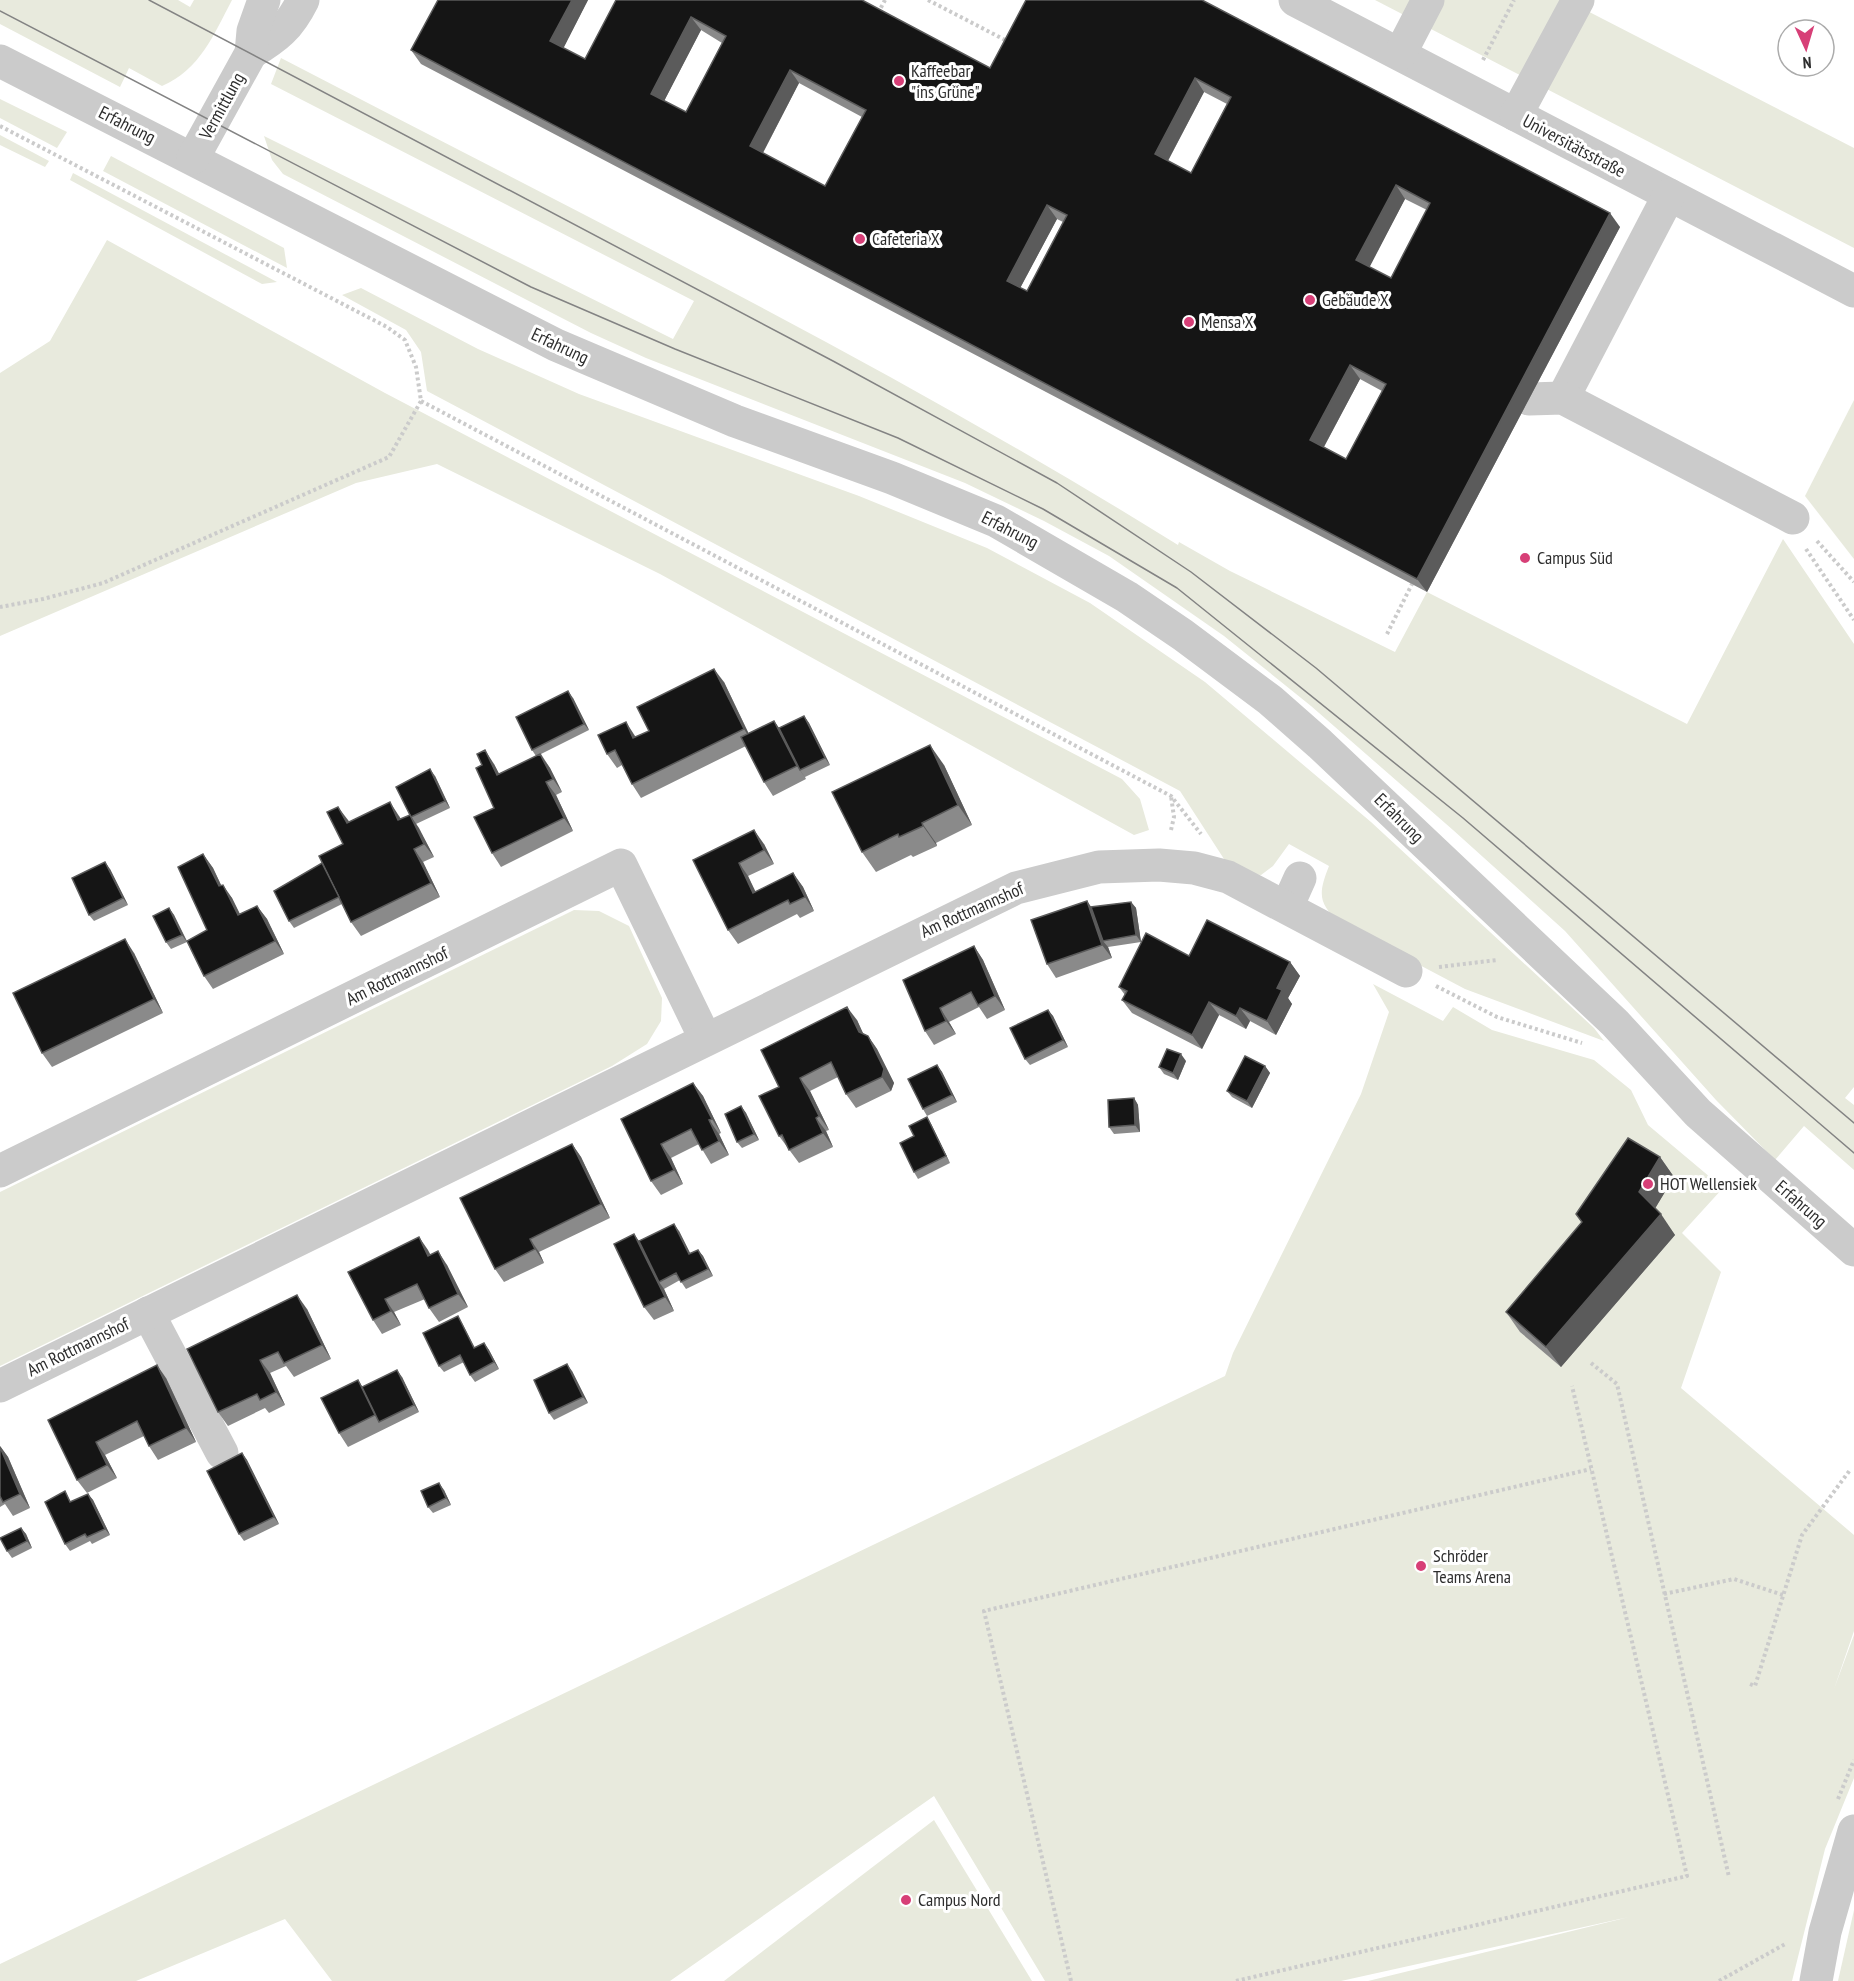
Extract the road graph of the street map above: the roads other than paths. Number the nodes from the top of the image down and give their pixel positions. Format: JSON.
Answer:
{"nodes":[{"id":1,"x":264,"y":0,"type":"edge"},
{"id":2,"x":303,"y":0,"type":"edge"},
{"id":3,"x":1295,"y":0,"type":"edge"},
{"id":4,"x":1428,"y":0,"type":"edge"},
{"id":5,"x":1578,"y":0,"type":"edge"},
{"id":6,"x":251,"y":53,"type":"junction"},
{"id":7,"x":1400,"y":54,"type":"junction"},
{"id":8,"x":0,"y":61,"type":"edge"},
{"id":9,"x":1516,"y":115,"type":"junction"},
{"id":10,"x":194,"y":158,"type":"junction"},
{"id":11,"x":1669,"y":195,"type":"junction"},
{"id":12,"x":1854,"y":291,"type":"edge"},
{"id":13,"x":1563,"y":398,"type":"junction"},
{"id":14,"x":1529,"y":399,"type":"dead end"},
{"id":15,"x":1793,"y":518,"type":"road end"},
{"id":16,"x":1406,"y":971,"type":"road end"},
{"id":17,"x":705,"y":1038,"type":"junction"},
{"id":18,"x":0,"y":1171,"type":"edge"},
{"id":19,"x":1854,"y":1251,"type":"edge"},
{"id":20,"x":148,"y":1313,"type":"junction"},
{"id":21,"x":0,"y":1386,"type":"edge"},
{"id":22,"x":222,"y":1453,"type":"dead end"},
{"id":23,"x":1854,"y":1831,"type":"edge"},
{"id":24,"x":1816,"y":1981,"type":"edge"}],
"edges":[{"from":1,"to":6,"type":"street","name":"Vermittlung"},
{"from":2,"to":6,"type":"street","name":"Vermittlung"},
{"from":3,"to":7,"type":"street","name":"Universitätsstraße"},
{"from":4,"to":7,"type":"street"},
{"from":5,"to":9,"type":"street"},
{"from":6,"to":10,"type":"street","name":"Vermittlung"},
{"from":7,"to":9,"type":"street","name":"Universitätsstraße"},
{"from":8,"to":10,"type":"street","name":"Erfahrung"},
{"from":9,"to":11,"type":"street","name":"Universitätsstraße"},
{"from":10,"to":19,"type":"street","name":"Erfahrung"},
{"from":11,"to":12,"type":"street","name":"Universitätsstraße"},
{"from":11,"to":13,"type":"street"},
{"from":13,"to":14,"type":"street"},
{"from":13,"to":15,"type":"street"},
{"from":16,"to":17,"type":"street","name":"Am Rottmannshof"},
{"from":17,"to":18,"type":"street","name":"Am Rottmannshof"},
{"from":17,"to":20,"type":"street","name":"Am Rottmannshof"},
{"from":20,"to":21,"type":"street","name":"Am Rottmannshof"},
{"from":20,"to":22,"type":"street"},
{"from":23,"to":24,"type":"street"}]}
